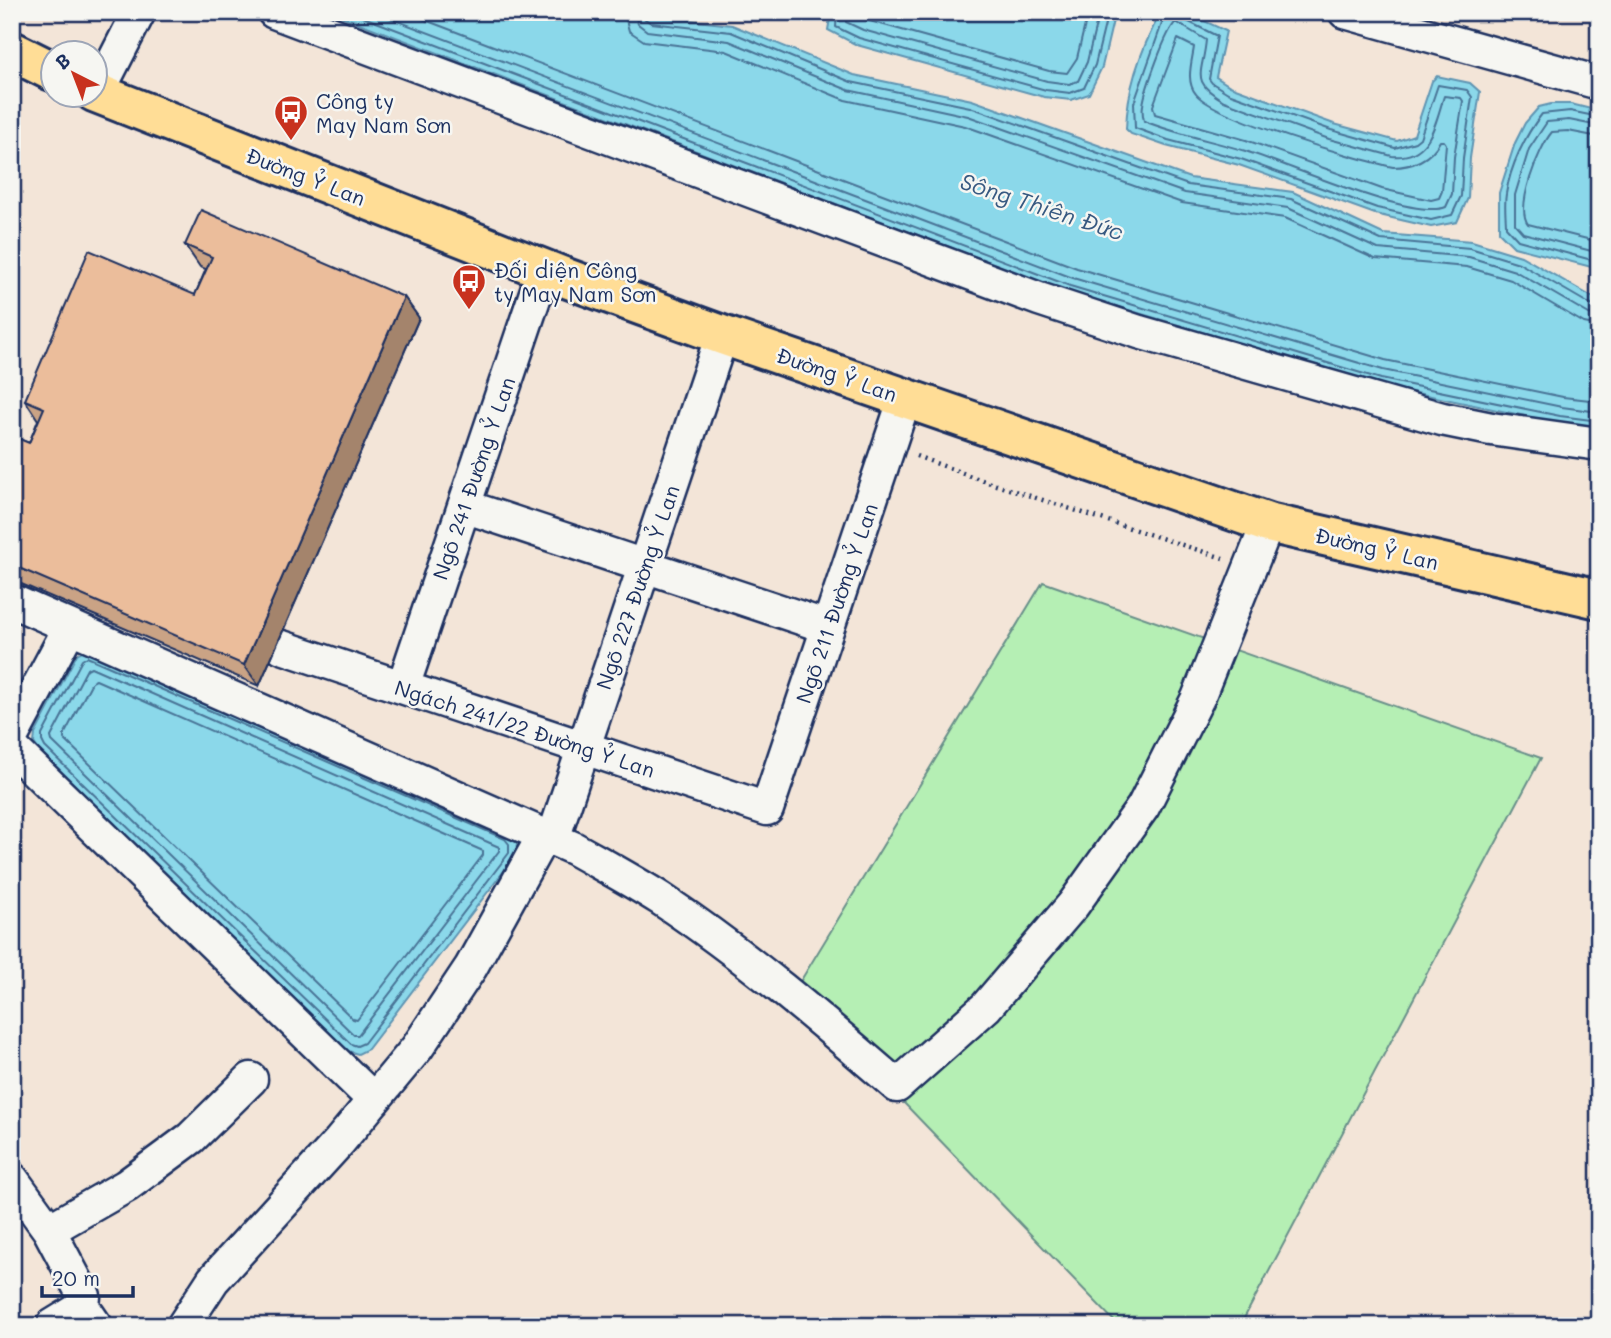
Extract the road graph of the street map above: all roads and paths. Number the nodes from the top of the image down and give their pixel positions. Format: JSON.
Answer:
{"nodes":[{"id":1,"x":139,"y":12,"type":"edge"},
{"id":2,"x":274,"y":12,"type":"edge"},
{"id":3,"x":1345,"y":12,"type":"edge"},
{"id":4,"x":12,"y":51,"type":"edge"},
{"id":5,"x":38,"y":64,"type":"edge"},
{"id":6,"x":108,"y":70,"type":"edge"},
{"id":7,"x":1599,"y":83,"type":"edge"},
{"id":8,"x":108,"y":98,"type":"edge"},
{"id":9,"x":544,"y":269,"type":"junction"},
{"id":10,"x":722,"y":335,"type":"junction"},
{"id":11,"x":905,"y":398,"type":"junction"},
{"id":12,"x":1599,"y":444,"type":"edge"},
{"id":13,"x":889,"y":446,"type":"junction"},
{"id":14,"x":464,"y":506,"type":"junction"},
{"id":15,"x":1268,"y":523,"type":"junction"},
{"id":16,"x":1224,"y":558,"type":"dead end"},
{"id":17,"x":645,"y":566,"type":"junction"},
{"id":18,"x":1599,"y":599,"type":"edge"},
{"id":19,"x":12,"y":601,"type":"edge"},
{"id":20,"x":70,"y":627,"type":"junction"},
{"id":21,"x":828,"y":627,"type":"junction"},
{"id":22,"x":282,"y":647,"type":"dead end"},
{"id":23,"x":403,"y":687,"type":"junction"},
{"id":24,"x":12,"y":736,"type":"edge"},
{"id":25,"x":12,"y":748,"type":"edge"},
{"id":26,"x":583,"y":748,"type":"junction"},
{"id":27,"x":767,"y":809,"type":"joint"},
{"id":28,"x":548,"y":837,"type":"junction"},
{"id":29,"x":251,"y":1079,"type":"dead end"},
{"id":30,"x":374,"y":1100,"type":"junction"},
{"id":31,"x":12,"y":1179,"type":"edge"},
{"id":32,"x":49,"y":1230,"type":"junction"},
{"id":33,"x":89,"y":1316,"type":"edge"},
{"id":34,"x":52,"y":1326,"type":"edge"},
{"id":35,"x":183,"y":1326,"type":"edge"}],
"edges":[{"from":1,"to":6,"type":"street"},
{"from":2,"to":12,"type":"street"},
{"from":3,"to":7,"type":"street"},
{"from":4,"to":5,"type":"main road"},
{"from":8,"to":9,"type":"main road","name":"Đường Ỷ Lan"},
{"from":9,"to":10,"type":"main road","name":"Đường Ỷ Lan"},
{"from":9,"to":14,"type":"street","name":"Ngõ 241 Đường Ỷ Lan"},
{"from":10,"to":11,"type":"main road","name":"Đường Ỷ Lan"},
{"from":10,"to":17,"type":"street","name":"Ngõ 227 Đường Ỷ Lan"},
{"from":11,"to":13,"type":"street","name":"Ngõ 211 Đường Ỷ Lan"},
{"from":11,"to":15,"type":"main road","name":"Đường Ỷ Lan"},
{"from":13,"to":16,"type":"path"},
{"from":13,"to":21,"type":"street","name":"Ngõ 211 Đường Ỷ Lan"},
{"from":14,"to":17,"type":"street"},
{"from":14,"to":23,"type":"street","name":"Ngõ 241 Đường Ỷ Lan"},
{"from":15,"to":18,"type":"main road","name":"Đường Ỷ Lan"},
{"from":15,"to":28,"type":"street"},
{"from":17,"to":21,"type":"street"},
{"from":17,"to":26,"type":"street","name":"Ngõ 227 Đường Ỷ Lan"},
{"from":19,"to":20,"type":"street"},
{"from":20,"to":24,"type":"street"},
{"from":20,"to":28,"type":"street"},
{"from":21,"to":27,"type":"street","name":"Ngõ 211 Đường Ỷ Lan"},
{"from":22,"to":23,"type":"street","name":"Ngách 241/22 Đường Ỷ Lan"},
{"from":23,"to":26,"type":"street","name":"Ngách 241/22 Đường Ỷ Lan"},
{"from":25,"to":30,"type":"street"},
{"from":26,"to":27,"type":"street","name":"Ngách 241/22 Đường Ỷ Lan"},
{"from":26,"to":28,"type":"street","name":"Ngõ 227 Đường Ỷ Lan"},
{"from":28,"to":30,"type":"street","name":"Ngõ 227 Đường Ỷ Lan"},
{"from":29,"to":32,"type":"street"},
{"from":30,"to":35,"type":"street","name":"Ngõ 227 Đường Ỷ Lan"},
{"from":31,"to":32,"type":"street"},
{"from":32,"to":33,"type":"street"},
{"from":33,"to":34,"type":"street"}]}
